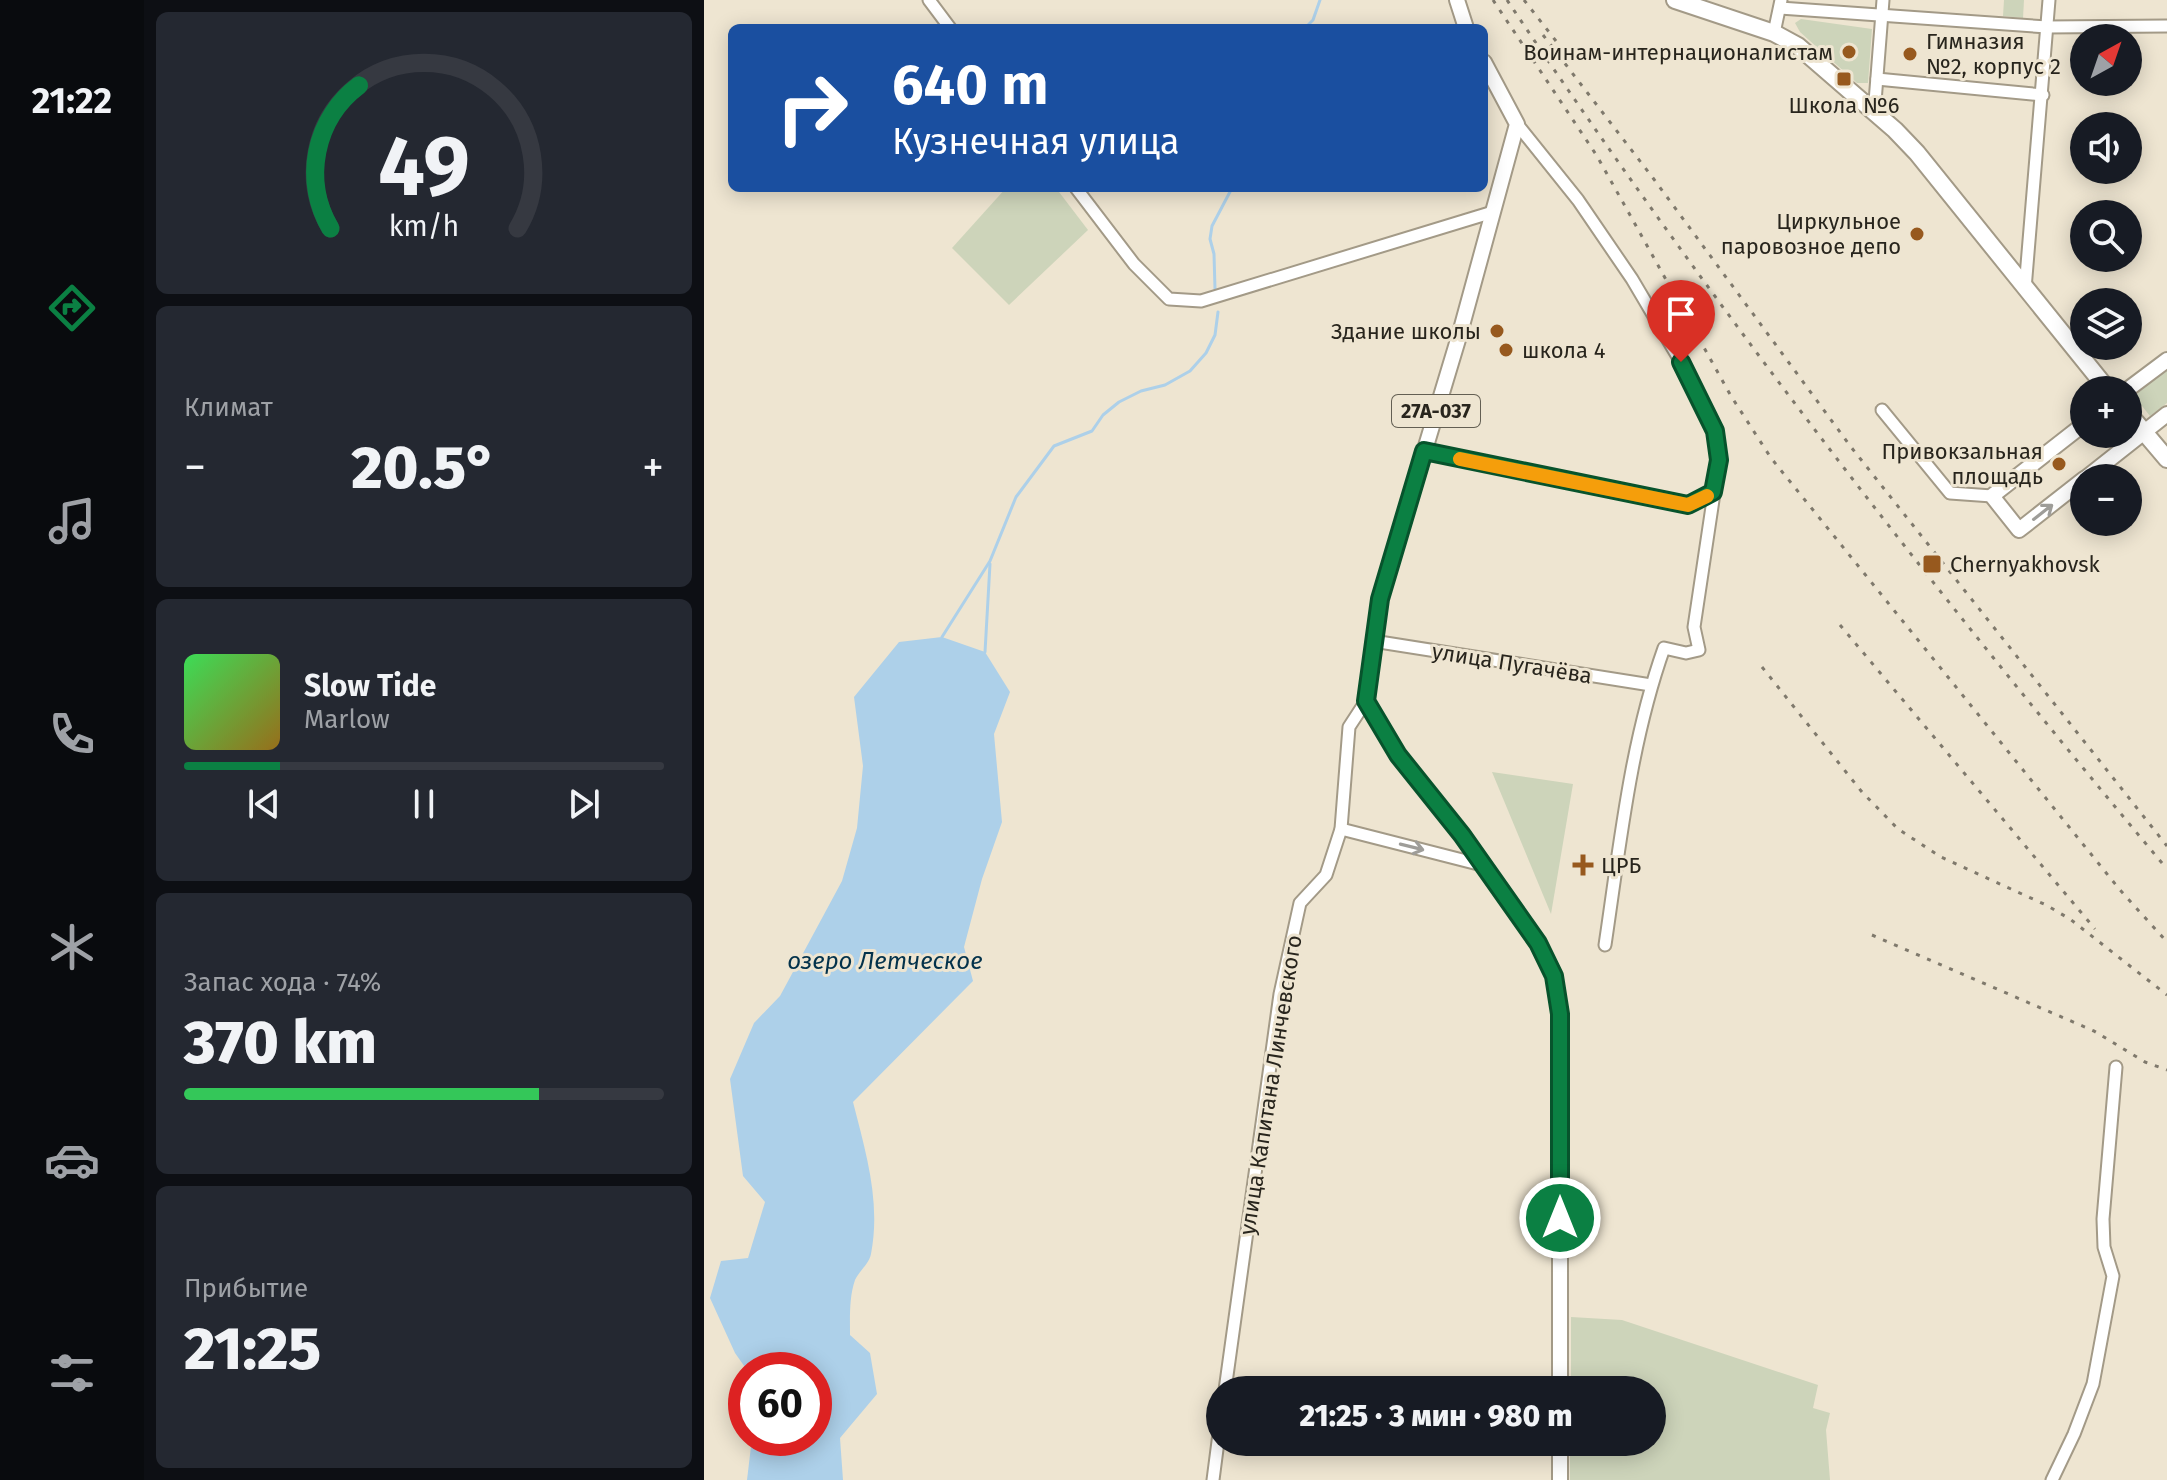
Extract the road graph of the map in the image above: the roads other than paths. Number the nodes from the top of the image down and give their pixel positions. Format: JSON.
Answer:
{"nodes":[{"id":1,"x":929,"y":0,"type":"edge"},
{"id":2,"x":1457,"y":0,"type":"edge"},
{"id":3,"x":1675,"y":0,"type":"edge"},
{"id":4,"x":1883,"y":0,"type":"edge"},
{"id":5,"x":2049,"y":0,"type":"edge"},
{"id":6,"x":1780,"y":4,"type":"edge"},
{"id":7,"x":1882,"y":14,"type":"junction"},
{"id":8,"x":947,"y":24,"type":"edge"},
{"id":9,"x":1465,"y":24,"type":"edge"},
{"id":10,"x":2167,"y":26,"type":"edge"},
{"id":11,"x":2044,"y":28,"type":"junction"},
{"id":12,"x":1774,"y":33,"type":"junction"},
{"id":13,"x":1488,"y":70,"type":"edge"},
{"id":14,"x":1877,"y":79,"type":"junction"},
{"id":15,"x":2043,"y":95,"type":"junction"},
{"id":16,"x":1870,"y":108,"type":"junction"},
{"id":17,"x":1517,"y":124,"type":"junction"},
{"id":18,"x":1079,"y":192,"type":"edge"},
{"id":19,"x":1493,"y":212,"type":"junction"},
{"id":20,"x":2025,"y":289,"type":"junction"},
{"id":21,"x":2167,"y":360,"type":"edge"},
{"id":22,"x":2096,"y":376,"type":"edge"},
{"id":23,"x":2142,"y":379,"type":"edge"},
{"id":24,"x":1882,"y":410,"type":"dead end"},
{"id":25,"x":2167,"y":414,"type":"edge"},
{"id":26,"x":2142,"y":430,"type":"edge"},
{"id":27,"x":2144,"y":432,"type":"junction"},
{"id":28,"x":2070,"y":435,"type":"edge"},
{"id":29,"x":1424,"y":451,"type":"junction"},
{"id":30,"x":2167,"y":459,"type":"edge"},
{"id":31,"x":2104,"y":464,"type":"edge"},
{"id":32,"x":2070,"y":491,"type":"edge"},
{"id":33,"x":1713,"y":492,"type":"junction"},
{"id":34,"x":1992,"y":496,"type":"junction"},
{"id":35,"x":1373,"y":641,"type":"junction"},
{"id":36,"x":1651,"y":685,"type":"junction"},
{"id":37,"x":1366,"y":701,"type":"junction"},
{"id":38,"x":1341,"y":829,"type":"junction"},
{"id":39,"x":1482,"y":865,"type":"junction"},
{"id":40,"x":1605,"y":945,"type":"dead end"},
{"id":41,"x":2116,"y":1067,"type":"dead end"},
{"id":42,"x":1227,"y":1376,"type":"edge"},
{"id":43,"x":1560,"y":1376,"type":"edge"},
{"id":44,"x":1216,"y":1456,"type":"edge"},
{"id":45,"x":1560,"y":1456,"type":"edge"},
{"id":46,"x":1213,"y":1480,"type":"edge"},
{"id":47,"x":1560,"y":1480,"type":"edge"},
{"id":48,"x":2052,"y":1480,"type":"edge"}],
"edges":[{"from":1,"to":8,"type":"street"},
{"from":2,"to":9,"type":"main road"},
{"from":3,"to":12,"type":"highway"},
{"from":4,"to":7,"type":"street"},
{"from":5,"to":11,"type":"street"},
{"from":6,"to":7,"type":"street"},
{"from":6,"to":12,"type":"street"},
{"from":7,"to":11,"type":"street"},
{"from":7,"to":14,"type":"street"},
{"from":10,"to":11,"type":"street"},
{"from":11,"to":15,"type":"street"},
{"from":12,"to":16,"type":"highway"},
{"from":13,"to":17,"type":"main road"},
{"from":14,"to":15,"type":"street"},
{"from":14,"to":16,"type":"street"},
{"from":15,"to":20,"type":"street"},
{"from":16,"to":20,"type":"highway"},
{"from":17,"to":19,"type":"main road","number":"27А-037"},
{"from":17,"to":33,"type":"street"},
{"from":18,"to":19,"type":"street"},
{"from":19,"to":29,"type":"main road","number":"27А-037"},
{"from":20,"to":22,"type":"highway"},
{"from":21,"to":23,"type":"main road"},
{"from":24,"to":34,"type":"street"},
{"from":25,"to":27,"type":"main road"},
{"from":26,"to":27,"type":"highway"},
{"from":27,"to":30,"type":"highway"},
{"from":27,"to":31,"type":"main road"},
{"from":28,"to":34,"type":"main road"},
{"from":29,"to":33,"type":"street"},
{"from":29,"to":35,"type":"main road","number":"27А-037"},
{"from":34,"to":32,"type":"main road","one_way":true},
{"from":33,"to":36,"type":"street"},
{"from":35,"to":36,"type":"street","name":"улица Пугачёва"},
{"from":35,"to":37,"type":"main road","number":"27А-037"},
{"from":36,"to":40,"type":"street"},
{"from":37,"to":38,"type":"street","name":"улица Капитана Линчевского"},
{"from":37,"to":39,"type":"main road"},
{"from":38,"to":39,"type":"street","one_way":true},
{"from":38,"to":42,"type":"street","name":"улица Капитана Линчевского"},
{"from":39,"to":43,"type":"main road"},
{"from":41,"to":48,"type":"street"},
{"from":44,"to":46,"type":"street"},
{"from":45,"to":47,"type":"main road"}]}
